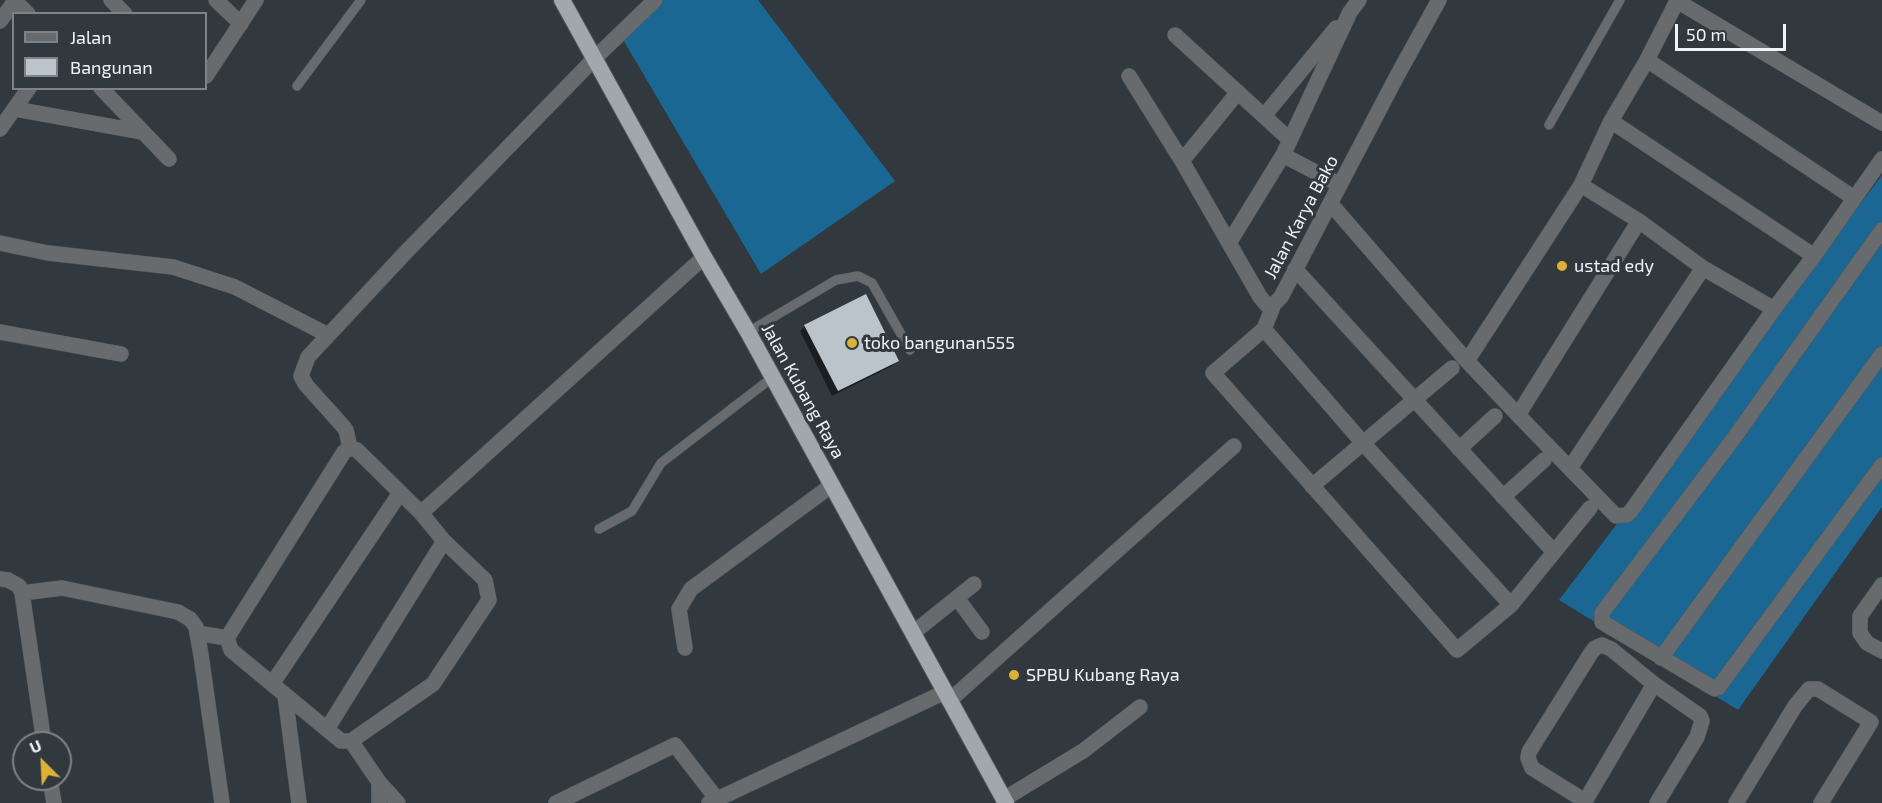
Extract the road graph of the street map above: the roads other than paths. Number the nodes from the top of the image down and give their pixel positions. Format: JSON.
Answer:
{"nodes":[{"id":1,"x":111,"y":0,"type":"edge"},
{"id":2,"x":216,"y":0,"type":"edge"},
{"id":3,"x":256,"y":0,"type":"edge"},
{"id":4,"x":361,"y":0,"type":"edge"},
{"id":5,"x":562,"y":0,"type":"edge"},
{"id":6,"x":655,"y":0,"type":"edge"},
{"id":7,"x":1439,"y":0,"type":"edge"},
{"id":8,"x":1620,"y":0,"type":"edge"},
{"id":9,"x":1676,"y":1,"type":"edge"},
{"id":10,"x":1355,"y":6,"type":"edge"},
{"id":11,"x":26,"y":12,"type":"edge"},
{"id":12,"x":123,"y":12,"type":"edge"},
{"id":13,"x":0,"y":21,"type":"edge"},
{"id":14,"x":241,"y":24,"type":"junction"},
{"id":15,"x":1175,"y":35,"type":"dead end"},
{"id":16,"x":595,"y":58,"type":"junction"},
{"id":17,"x":1647,"y":60,"type":"junction"},
{"id":18,"x":207,"y":75,"type":"edge"},
{"id":19,"x":1129,"y":76,"type":"dead end"},
{"id":20,"x":297,"y":86,"type":"dead end"},
{"id":21,"x":28,"y":90,"type":"edge"},
{"id":22,"x":103,"y":90,"type":"edge"},
{"id":23,"x":1238,"y":92,"type":"junction"},
{"id":24,"x":15,"y":109,"type":"junction"},
{"id":25,"x":1264,"y":116,"type":"junction"},
{"id":26,"x":1611,"y":121,"type":"junction"},
{"id":27,"x":1882,"y":123,"type":"edge"},
{"id":28,"x":1549,"y":125,"type":"dead end"},
{"id":29,"x":0,"y":129,"type":"edge"},
{"id":30,"x":142,"y":132,"type":"junction"},
{"id":31,"x":1290,"y":140,"type":"junction"},
{"id":32,"x":1283,"y":155,"type":"junction"},
{"id":33,"x":169,"y":159,"type":"dead end"},
{"id":34,"x":1882,"y":159,"type":"edge"},
{"id":35,"x":1182,"y":161,"type":"junction"},
{"id":36,"x":1340,"y":185,"type":"junction"},
{"id":37,"x":1581,"y":185,"type":"junction"},
{"id":38,"x":1854,"y":198,"type":"junction"},
{"id":39,"x":1330,"y":203,"type":"junction"},
{"id":40,"x":1639,"y":221,"type":"junction"},
{"id":41,"x":1882,"y":230,"type":"edge"},
{"id":42,"x":0,"y":243,"type":"edge"},
{"id":43,"x":1229,"y":243,"type":"junction"},
{"id":44,"x":704,"y":256,"type":"junction"},
{"id":45,"x":1814,"y":256,"type":"junction"},
{"id":46,"x":1703,"y":268,"type":"junction"},
{"id":47,"x":1295,"y":269,"type":"junction"},
{"id":48,"x":1274,"y":304,"type":"junction"},
{"id":49,"x":1774,"y":309,"type":"junction"},
{"id":50,"x":1264,"y":329,"type":"junction"},
{"id":51,"x":0,"y":332,"type":"edge"},
{"id":52,"x":748,"y":332,"type":"junction"},
{"id":53,"x":328,"y":335,"type":"junction"},
{"id":54,"x":910,"y":350,"type":"dead end"},
{"id":55,"x":121,"y":354,"type":"dead end"},
{"id":56,"x":1882,"y":354,"type":"edge"},
{"id":57,"x":1467,"y":361,"type":"junction"},
{"id":58,"x":1452,"y":368,"type":"dead end"},
{"id":59,"x":773,"y":377,"type":"junction"},
{"id":60,"x":1415,"y":400,"type":"junction"},
{"id":61,"x":1495,"y":416,"type":"dead end"},
{"id":62,"x":1518,"y":416,"type":"junction"},
{"id":63,"x":1364,"y":443,"type":"junction"},
{"id":64,"x":1234,"y":447,"type":"dead end"},
{"id":65,"x":350,"y":448,"type":"junction"},
{"id":66,"x":1459,"y":449,"type":"junction"},
{"id":67,"x":1544,"y":460,"type":"dead end"},
{"id":68,"x":1882,"y":465,"type":"edge"},
{"id":69,"x":1570,"y":468,"type":"junction"},
{"id":70,"x":832,"y":485,"type":"junction"},
{"id":71,"x":1312,"y":486,"type":"junction"},
{"id":72,"x":400,"y":493,"type":"junction"},
{"id":73,"x":1503,"y":497,"type":"junction"},
{"id":74,"x":1590,"y":508,"type":"dead end"},
{"id":75,"x":421,"y":513,"type":"junction"},
{"id":76,"x":599,"y":529,"type":"dead end"},
{"id":77,"x":444,"y":541,"type":"junction"},
{"id":78,"x":1554,"y":552,"type":"junction"},
{"id":79,"x":0,"y":579,"type":"edge"},
{"id":80,"x":974,"y":584,"type":"dead end"},
{"id":81,"x":1882,"y":585,"type":"edge"},
{"id":82,"x":22,"y":593,"type":"junction"},
{"id":83,"x":957,"y":598,"type":"junction"},
{"id":84,"x":1511,"y":605,"type":"junction"},
{"id":85,"x":982,"y":632,"type":"dead end"},
{"id":86,"x":197,"y":633,"type":"junction"},
{"id":87,"x":913,"y":633,"type":"junction"},
{"id":88,"x":227,"y":638,"type":"junction"},
{"id":89,"x":685,"y":648,"type":"dead end"},
{"id":90,"x":1882,"y":651,"type":"edge"},
{"id":91,"x":1661,"y":658,"type":"junction"},
{"id":92,"x":272,"y":684,"type":"junction"},
{"id":93,"x":1654,"y":684,"type":"junction"},
{"id":94,"x":285,"y":695,"type":"junction"},
{"id":95,"x":947,"y":696,"type":"junction"},
{"id":96,"x":1140,"y":707,"type":"dead end"},
{"id":97,"x":1876,"y":723,"type":"edge"},
{"id":98,"x":327,"y":729,"type":"junction"},
{"id":99,"x":42,"y":731,"type":"edge"},
{"id":100,"x":351,"y":741,"type":"junction"},
{"id":101,"x":380,"y":782,"type":"junction"},
{"id":102,"x":1005,"y":801,"type":"edge"},
{"id":103,"x":715,"y":802,"type":"edge"},
{"id":104,"x":1585,"y":802,"type":"edge"},
{"id":105,"x":222,"y":803,"type":"edge"},
{"id":106,"x":298,"y":803,"type":"edge"},
{"id":107,"x":379,"y":803,"type":"edge"},
{"id":108,"x":398,"y":803,"type":"edge"},
{"id":109,"x":556,"y":803,"type":"edge"},
{"id":110,"x":1657,"y":803,"type":"edge"},
{"id":111,"x":1736,"y":803,"type":"edge"},
{"id":112,"x":1821,"y":803,"type":"edge"}],
"edges":[{"from":1,"to":12,"type":"street"},
{"from":2,"to":14,"type":"street"},
{"from":3,"to":14,"type":"street"},
{"from":4,"to":20,"type":"lane"},
{"from":5,"to":16,"type":"highway","name":"Jalan Kubang Raya"},
{"from":6,"to":16,"type":"street"},
{"from":7,"to":36,"type":"street","name":"Jalan Karya Bako"},
{"from":8,"to":28,"type":"lane"},
{"from":9,"to":17,"type":"street"},
{"from":9,"to":27,"type":"street"},
{"from":10,"to":25,"type":"street"},
{"from":10,"to":31,"type":"street"},
{"from":11,"to":13,"type":"street"},
{"from":14,"to":18,"type":"street"},
{"from":15,"to":23,"type":"street"},
{"from":16,"to":44,"type":"highway","name":"Jalan Kubang Raya"},
{"from":16,"to":53,"type":"street"},
{"from":17,"to":26,"type":"street"},
{"from":17,"to":38,"type":"street"},
{"from":19,"to":35,"type":"street","name":"Jalan Karya Bako"},
{"from":21,"to":24,"type":"street"},
{"from":22,"to":30,"type":"street"},
{"from":23,"to":25,"type":"street"},
{"from":23,"to":35,"type":"street"},
{"from":24,"to":29,"type":"street"},
{"from":24,"to":30,"type":"street"},
{"from":25,"to":31,"type":"street"},
{"from":26,"to":37,"type":"street"},
{"from":26,"to":45,"type":"street"},
{"from":30,"to":33,"type":"street"},
{"from":31,"to":32,"type":"street"},
{"from":32,"to":36,"type":"street"},
{"from":32,"to":43,"type":"street"},
{"from":34,"to":38,"type":"street"},
{"from":35,"to":43,"type":"street","name":"Jalan Karya Bako"},
{"from":36,"to":39,"type":"street","name":"Jalan Karya Bako"},
{"from":37,"to":40,"type":"street"},
{"from":37,"to":57,"type":"street"},
{"from":38,"to":45,"type":"street"},
{"from":39,"to":47,"type":"street","name":"Jalan Karya Bako"},
{"from":39,"to":57,"type":"street"},
{"from":40,"to":46,"type":"street"},
{"from":40,"to":62,"type":"street"},
{"from":41,"to":91,"type":"street"},
{"from":42,"to":53,"type":"street"},
{"from":43,"to":48,"type":"street","name":"Jalan Karya Bako"},
{"from":44,"to":52,"type":"highway","name":"Jalan Kubang Raya"},
{"from":44,"to":75,"type":"street"},
{"from":45,"to":49,"type":"street"},
{"from":46,"to":49,"type":"street"},
{"from":46,"to":69,"type":"street"},
{"from":47,"to":48,"type":"street","name":"Jalan Karya Bako"},
{"from":47,"to":60,"type":"street"},
{"from":48,"to":50,"type":"street"},
{"from":49,"to":69,"type":"street"},
{"from":50,"to":63,"type":"street"},
{"from":50,"to":71,"type":"street"},
{"from":51,"to":55,"type":"street"},
{"from":52,"to":54,"type":"lane"},
{"from":52,"to":59,"type":"highway","name":"Jalan Kubang Raya"},
{"from":53,"to":65,"type":"street"},
{"from":56,"to":91,"type":"street"},
{"from":57,"to":62,"type":"street"},
{"from":58,"to":60,"type":"street"},
{"from":59,"to":70,"type":"highway","name":"Jalan Kubang Raya"},
{"from":59,"to":76,"type":"lane"},
{"from":60,"to":63,"type":"street"},
{"from":60,"to":66,"type":"street"},
{"from":61,"to":66,"type":"street"},
{"from":62,"to":69,"type":"street"},
{"from":63,"to":71,"type":"street"},
{"from":63,"to":84,"type":"street"},
{"from":64,"to":95,"type":"street"},
{"from":65,"to":72,"type":"street"},
{"from":65,"to":88,"type":"street"},
{"from":66,"to":73,"type":"street"},
{"from":67,"to":73,"type":"street"},
{"from":68,"to":91,"type":"street"},
{"from":70,"to":87,"type":"highway","name":"Jalan Kubang Raya"},
{"from":70,"to":89,"type":"street"},
{"from":71,"to":84,"type":"street"},
{"from":72,"to":75,"type":"street"},
{"from":72,"to":92,"type":"street"},
{"from":73,"to":78,"type":"street"},
{"from":74,"to":78,"type":"street"},
{"from":75,"to":77,"type":"street"},
{"from":77,"to":98,"type":"street"},
{"from":77,"to":100,"type":"street"},
{"from":78,"to":84,"type":"street"},
{"from":79,"to":82,"type":"street"},
{"from":80,"to":83,"type":"street"},
{"from":81,"to":90,"type":"street"},
{"from":82,"to":86,"type":"street"},
{"from":82,"to":99,"type":"street"},
{"from":83,"to":85,"type":"street"},
{"from":83,"to":87,"type":"street"},
{"from":86,"to":88,"type":"street"},
{"from":86,"to":105,"type":"street"},
{"from":87,"to":95,"type":"highway","name":"Jalan Kubang Raya"},
{"from":88,"to":92,"type":"street"},
{"from":92,"to":94,"type":"street"},
{"from":93,"to":104,"type":"street"},
{"from":93,"to":104,"type":"street"},
{"from":93,"to":110,"type":"street"},
{"from":94,"to":98,"type":"street"},
{"from":94,"to":106,"type":"street"},
{"from":95,"to":102,"type":"highway","name":"Jalan Kubang Raya"},
{"from":95,"to":103,"type":"street"},
{"from":96,"to":102,"type":"street"},
{"from":97,"to":111,"type":"street"},
{"from":97,"to":112,"type":"street"},
{"from":98,"to":100,"type":"street"},
{"from":100,"to":101,"type":"street"},
{"from":101,"to":107,"type":"street"},
{"from":101,"to":108,"type":"street"},
{"from":103,"to":109,"type":"street"}]}
